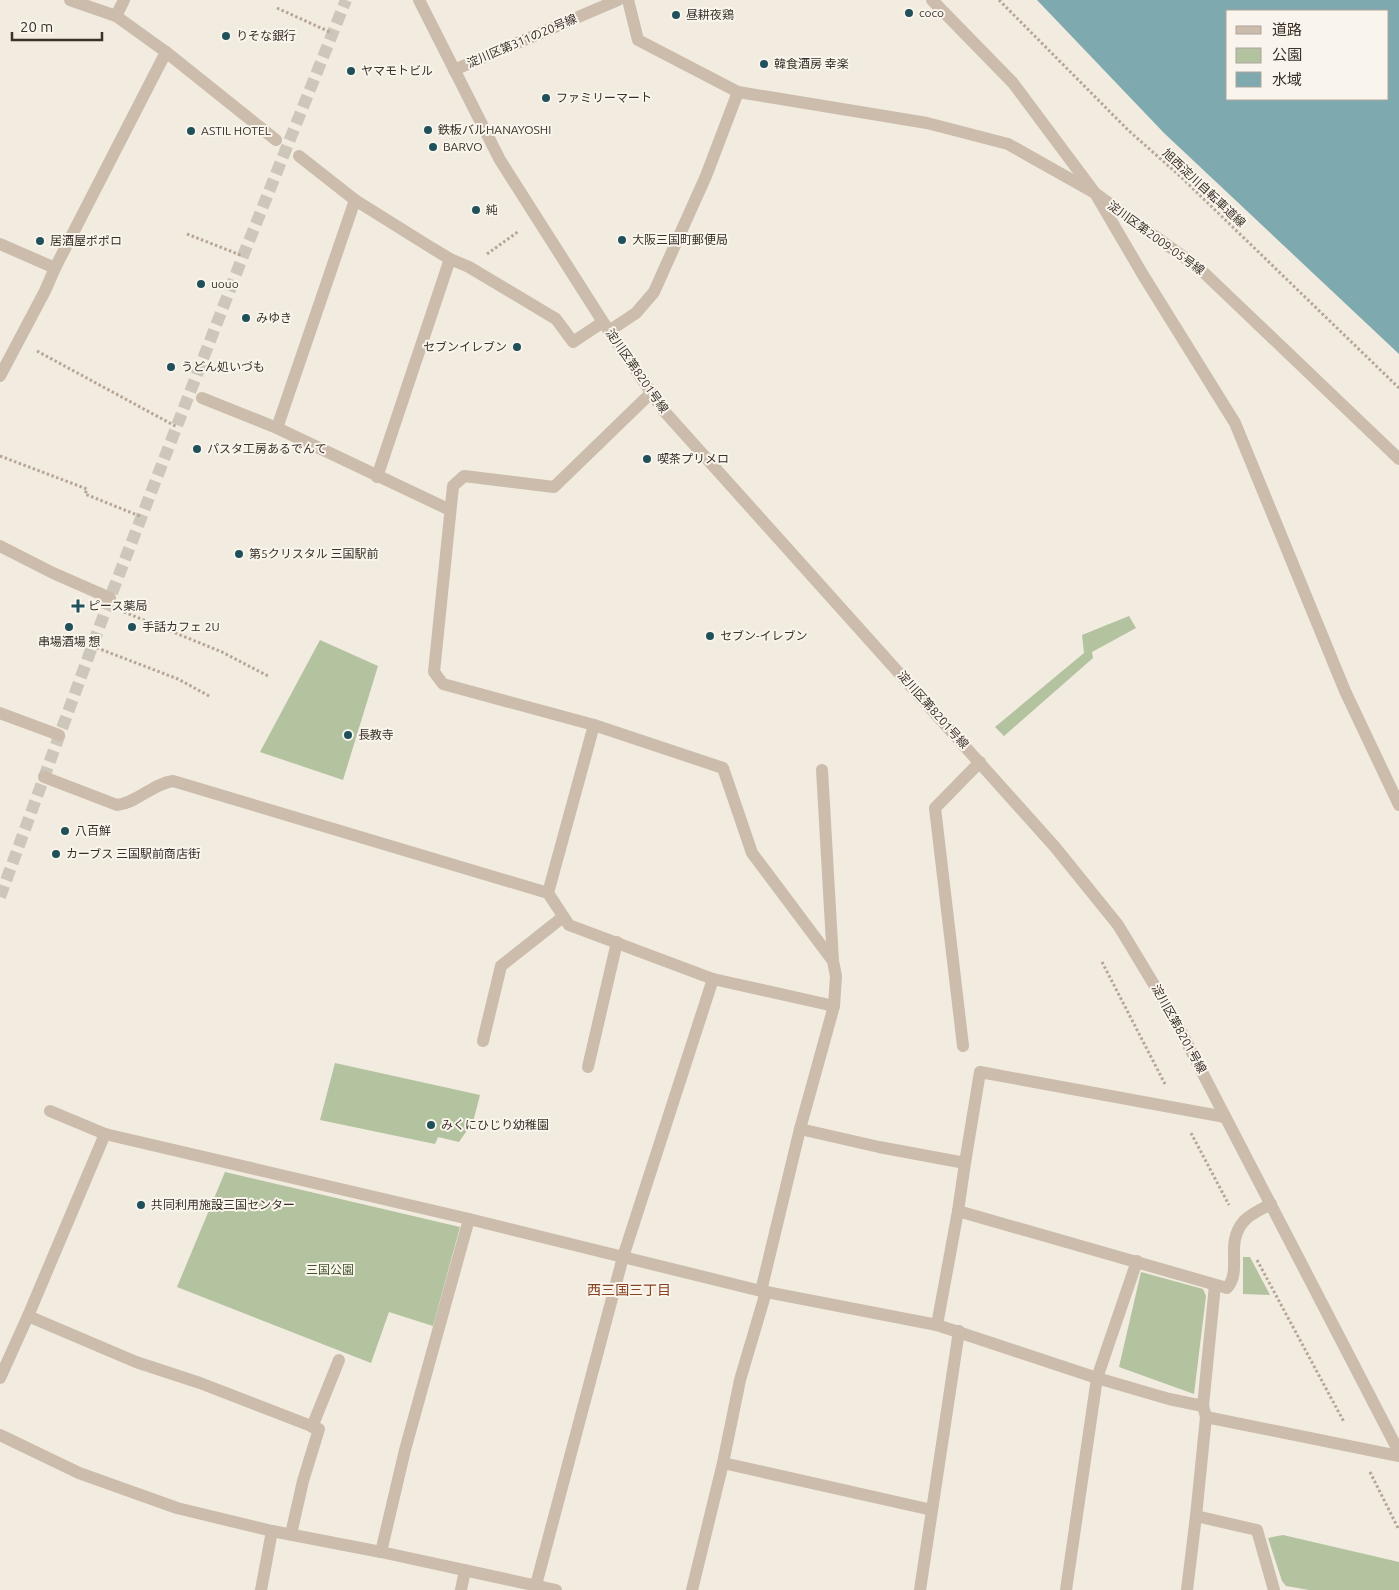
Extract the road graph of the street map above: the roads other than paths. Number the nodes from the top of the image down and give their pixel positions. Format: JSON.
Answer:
{"nodes":[{"id":1,"x":70,"y":0,"type":"edge"},
{"id":2,"x":124,"y":0,"type":"edge"},
{"id":3,"x":419,"y":0,"type":"edge"},
{"id":4,"x":618,"y":0,"type":"edge"},
{"id":5,"x":628,"y":0,"type":"edge"},
{"id":6,"x":932,"y":0,"type":"edge"},
{"id":7,"x":116,"y":16,"type":"junction"},
{"id":8,"x":166,"y":52,"type":"junction"},
{"id":9,"x":454,"y":70,"type":"junction"},
{"id":10,"x":738,"y":92,"type":"junction"},
{"id":11,"x":276,"y":140,"type":"dead end"},
{"id":12,"x":299,"y":156,"type":"dead end"},
{"id":13,"x":1095,"y":194,"type":"junction"},
{"id":14,"x":356,"y":200,"type":"junction"},
{"id":15,"x":0,"y":244,"type":"edge"},
{"id":16,"x":450,"y":259,"type":"junction"},
{"id":17,"x":55,"y":268,"type":"junction"},
{"id":18,"x":606,"y":326,"type":"junction"},
{"id":19,"x":0,"y":376,"type":"edge"},
{"id":20,"x":651,"y":393,"type":"junction"},
{"id":21,"x":202,"y":398,"type":"dead end"},
{"id":22,"x":278,"y":428,"type":"junction"},
{"id":23,"x":1399,"y":459,"type":"edge"},
{"id":24,"x":377,"y":477,"type":"junction"},
{"id":25,"x":450,"y":510,"type":"junction"},
{"id":26,"x":0,"y":546,"type":"edge"},
{"id":27,"x":113,"y":604,"type":"road end"},
{"id":28,"x":0,"y":713,"type":"edge"},
{"id":29,"x":594,"y":726,"type":"junction"},
{"id":30,"x":59,"y":735,"type":"dead end"},
{"id":31,"x":980,"y":762,"type":"junction"},
{"id":32,"x":822,"y":770,"type":"dead end"},
{"id":33,"x":44,"y":777,"type":"dead end"},
{"id":34,"x":1399,"y":805,"type":"edge"},
{"id":35,"x":548,"y":893,"type":"junction"},
{"id":36,"x":563,"y":917,"type":"junction"},
{"id":37,"x":617,"y":942,"type":"junction"},
{"id":38,"x":833,"y":961,"type":"junction"},
{"id":39,"x":713,"y":979,"type":"junction"},
{"id":40,"x":834,"y":1006,"type":"junction"},
{"id":41,"x":482,"y":1041,"type":"dead end"},
{"id":42,"x":963,"y":1046,"type":"dead end"},
{"id":43,"x":588,"y":1067,"type":"dead end"},
{"id":44,"x":50,"y":1111,"type":"dead end"},
{"id":45,"x":1226,"y":1117,"type":"junction"},
{"id":46,"x":800,"y":1129,"type":"junction"},
{"id":47,"x":105,"y":1134,"type":"junction"},
{"id":48,"x":965,"y":1163,"type":"junction"},
{"id":49,"x":1271,"y":1204,"type":"junction"},
{"id":50,"x":958,"y":1211,"type":"junction"},
{"id":51,"x":468,"y":1219,"type":"junction"},
{"id":52,"x":623,"y":1258,"type":"junction"},
{"id":53,"x":1137,"y":1261,"type":"junction"},
{"id":54,"x":1215,"y":1285,"type":"junction"},
{"id":55,"x":763,"y":1291,"type":"junction"},
{"id":56,"x":28,"y":1316,"type":"junction"},
{"id":57,"x":937,"y":1325,"type":"junction"},
{"id":58,"x":959,"y":1331,"type":"junction"},
{"id":59,"x":339,"y":1360,"type":"dead end"},
{"id":60,"x":0,"y":1378,"type":"edge"},
{"id":61,"x":1098,"y":1378,"type":"junction"},
{"id":62,"x":1205,"y":1411,"type":"junction"},
{"id":63,"x":312,"y":1427,"type":"junction"},
{"id":64,"x":0,"y":1435,"type":"edge"},
{"id":65,"x":1399,"y":1452,"type":"edge"},
{"id":66,"x":1399,"y":1456,"type":"edge"},
{"id":67,"x":722,"y":1463,"type":"junction"},
{"id":68,"x":932,"y":1510,"type":"junction"},
{"id":69,"x":1196,"y":1516,"type":"junction"},
{"id":70,"x":272,"y":1531,"type":"junction"},
{"id":71,"x":291,"y":1534,"type":"junction"},
{"id":72,"x":381,"y":1552,"type":"junction"},
{"id":73,"x":465,"y":1570,"type":"junction"},
{"id":74,"x":536,"y":1585,"type":"junction"},
{"id":75,"x":261,"y":1590,"type":"edge"},
{"id":76,"x":461,"y":1590,"type":"edge"},
{"id":77,"x":556,"y":1590,"type":"edge"},
{"id":78,"x":692,"y":1590,"type":"edge"},
{"id":79,"x":920,"y":1590,"type":"edge"},
{"id":80,"x":1066,"y":1590,"type":"edge"},
{"id":81,"x":1187,"y":1590,"type":"edge"},
{"id":82,"x":1274,"y":1590,"type":"edge"}],
"edges":[{"from":1,"to":7,"type":"street"},
{"from":2,"to":7,"type":"street"},
{"from":3,"to":9,"type":"street","name":"淀川区第8201号線"},
{"from":4,"to":9,"type":"street","name":"淀川区第311の20号線"},
{"from":5,"to":10,"type":"street"},
{"from":6,"to":13,"type":"street","name":"淀川区第2009-05号線"},
{"from":7,"to":8,"type":"street"},
{"from":8,"to":11,"type":"street"},
{"from":8,"to":17,"type":"street"},
{"from":9,"to":18,"type":"street","name":"淀川区第8201号線"},
{"from":10,"to":13,"type":"street"},
{"from":10,"to":18,"type":"street"},
{"from":12,"to":14,"type":"street"},
{"from":13,"to":23,"type":"street","name":"淀川区第2009-05号線"},
{"from":13,"to":34,"type":"street"},
{"from":14,"to":16,"type":"street"},
{"from":14,"to":22,"type":"street"},
{"from":15,"to":17,"type":"street"},
{"from":16,"to":18,"type":"street"},
{"from":16,"to":24,"type":"street"},
{"from":17,"to":19,"type":"street"},
{"from":18,"to":20,"type":"street","name":"淀川区第8201号線"},
{"from":20,"to":25,"type":"street"},
{"from":20,"to":31,"type":"street","name":"淀川区第8201号線"},
{"from":21,"to":22,"type":"street"},
{"from":22,"to":24,"type":"street"},
{"from":24,"to":25,"type":"street"},
{"from":25,"to":29,"type":"street"},
{"from":26,"to":27,"type":"street"},
{"from":28,"to":30,"type":"street"},
{"from":29,"to":35,"type":"street"},
{"from":29,"to":38,"type":"street"},
{"from":31,"to":42,"type":"street"},
{"from":31,"to":45,"type":"street","name":"淀川区第8201号線"},
{"from":32,"to":38,"type":"street"},
{"from":33,"to":35,"type":"street"},
{"from":35,"to":36,"type":"street"},
{"from":36,"to":37,"type":"street"},
{"from":36,"to":41,"type":"street"},
{"from":37,"to":39,"type":"street"},
{"from":37,"to":43,"type":"street"},
{"from":38,"to":40,"type":"street"},
{"from":39,"to":40,"type":"street"},
{"from":39,"to":52,"type":"street"},
{"from":40,"to":46,"type":"street"},
{"from":44,"to":47,"type":"street"},
{"from":45,"to":48,"type":"street"},
{"from":45,"to":49,"type":"street","name":"淀川区第8201号線"},
{"from":46,"to":48,"type":"street"},
{"from":46,"to":55,"type":"street"},
{"from":47,"to":51,"type":"street"},
{"from":47,"to":56,"type":"street"},
{"from":48,"to":50,"type":"street"},
{"from":49,"to":54,"type":"street"},
{"from":49,"to":65,"type":"street","name":"淀川区第8201号線"},
{"from":50,"to":53,"type":"street"},
{"from":50,"to":57,"type":"street"},
{"from":51,"to":52,"type":"street"},
{"from":51,"to":72,"type":"street"},
{"from":52,"to":55,"type":"street"},
{"from":52,"to":74,"type":"street"},
{"from":53,"to":54,"type":"street"},
{"from":53,"to":61,"type":"street"},
{"from":54,"to":62,"type":"street"},
{"from":55,"to":57,"type":"street"},
{"from":55,"to":67,"type":"street"},
{"from":56,"to":60,"type":"street"},
{"from":56,"to":63,"type":"street"},
{"from":57,"to":58,"type":"street"},
{"from":58,"to":61,"type":"street"},
{"from":58,"to":68,"type":"street"},
{"from":59,"to":63,"type":"street"},
{"from":61,"to":62,"type":"street"},
{"from":61,"to":80,"type":"street"},
{"from":62,"to":66,"type":"street"},
{"from":62,"to":69,"type":"street"},
{"from":63,"to":71,"type":"street"},
{"from":64,"to":70,"type":"street"},
{"from":67,"to":68,"type":"street"},
{"from":67,"to":78,"type":"street"},
{"from":68,"to":79,"type":"street"},
{"from":69,"to":81,"type":"street"},
{"from":69,"to":82,"type":"street"},
{"from":70,"to":71,"type":"street"},
{"from":70,"to":75,"type":"street"},
{"from":71,"to":72,"type":"street"},
{"from":72,"to":73,"type":"street"},
{"from":73,"to":74,"type":"street"},
{"from":73,"to":76,"type":"street"},
{"from":74,"to":77,"type":"street"}]}
